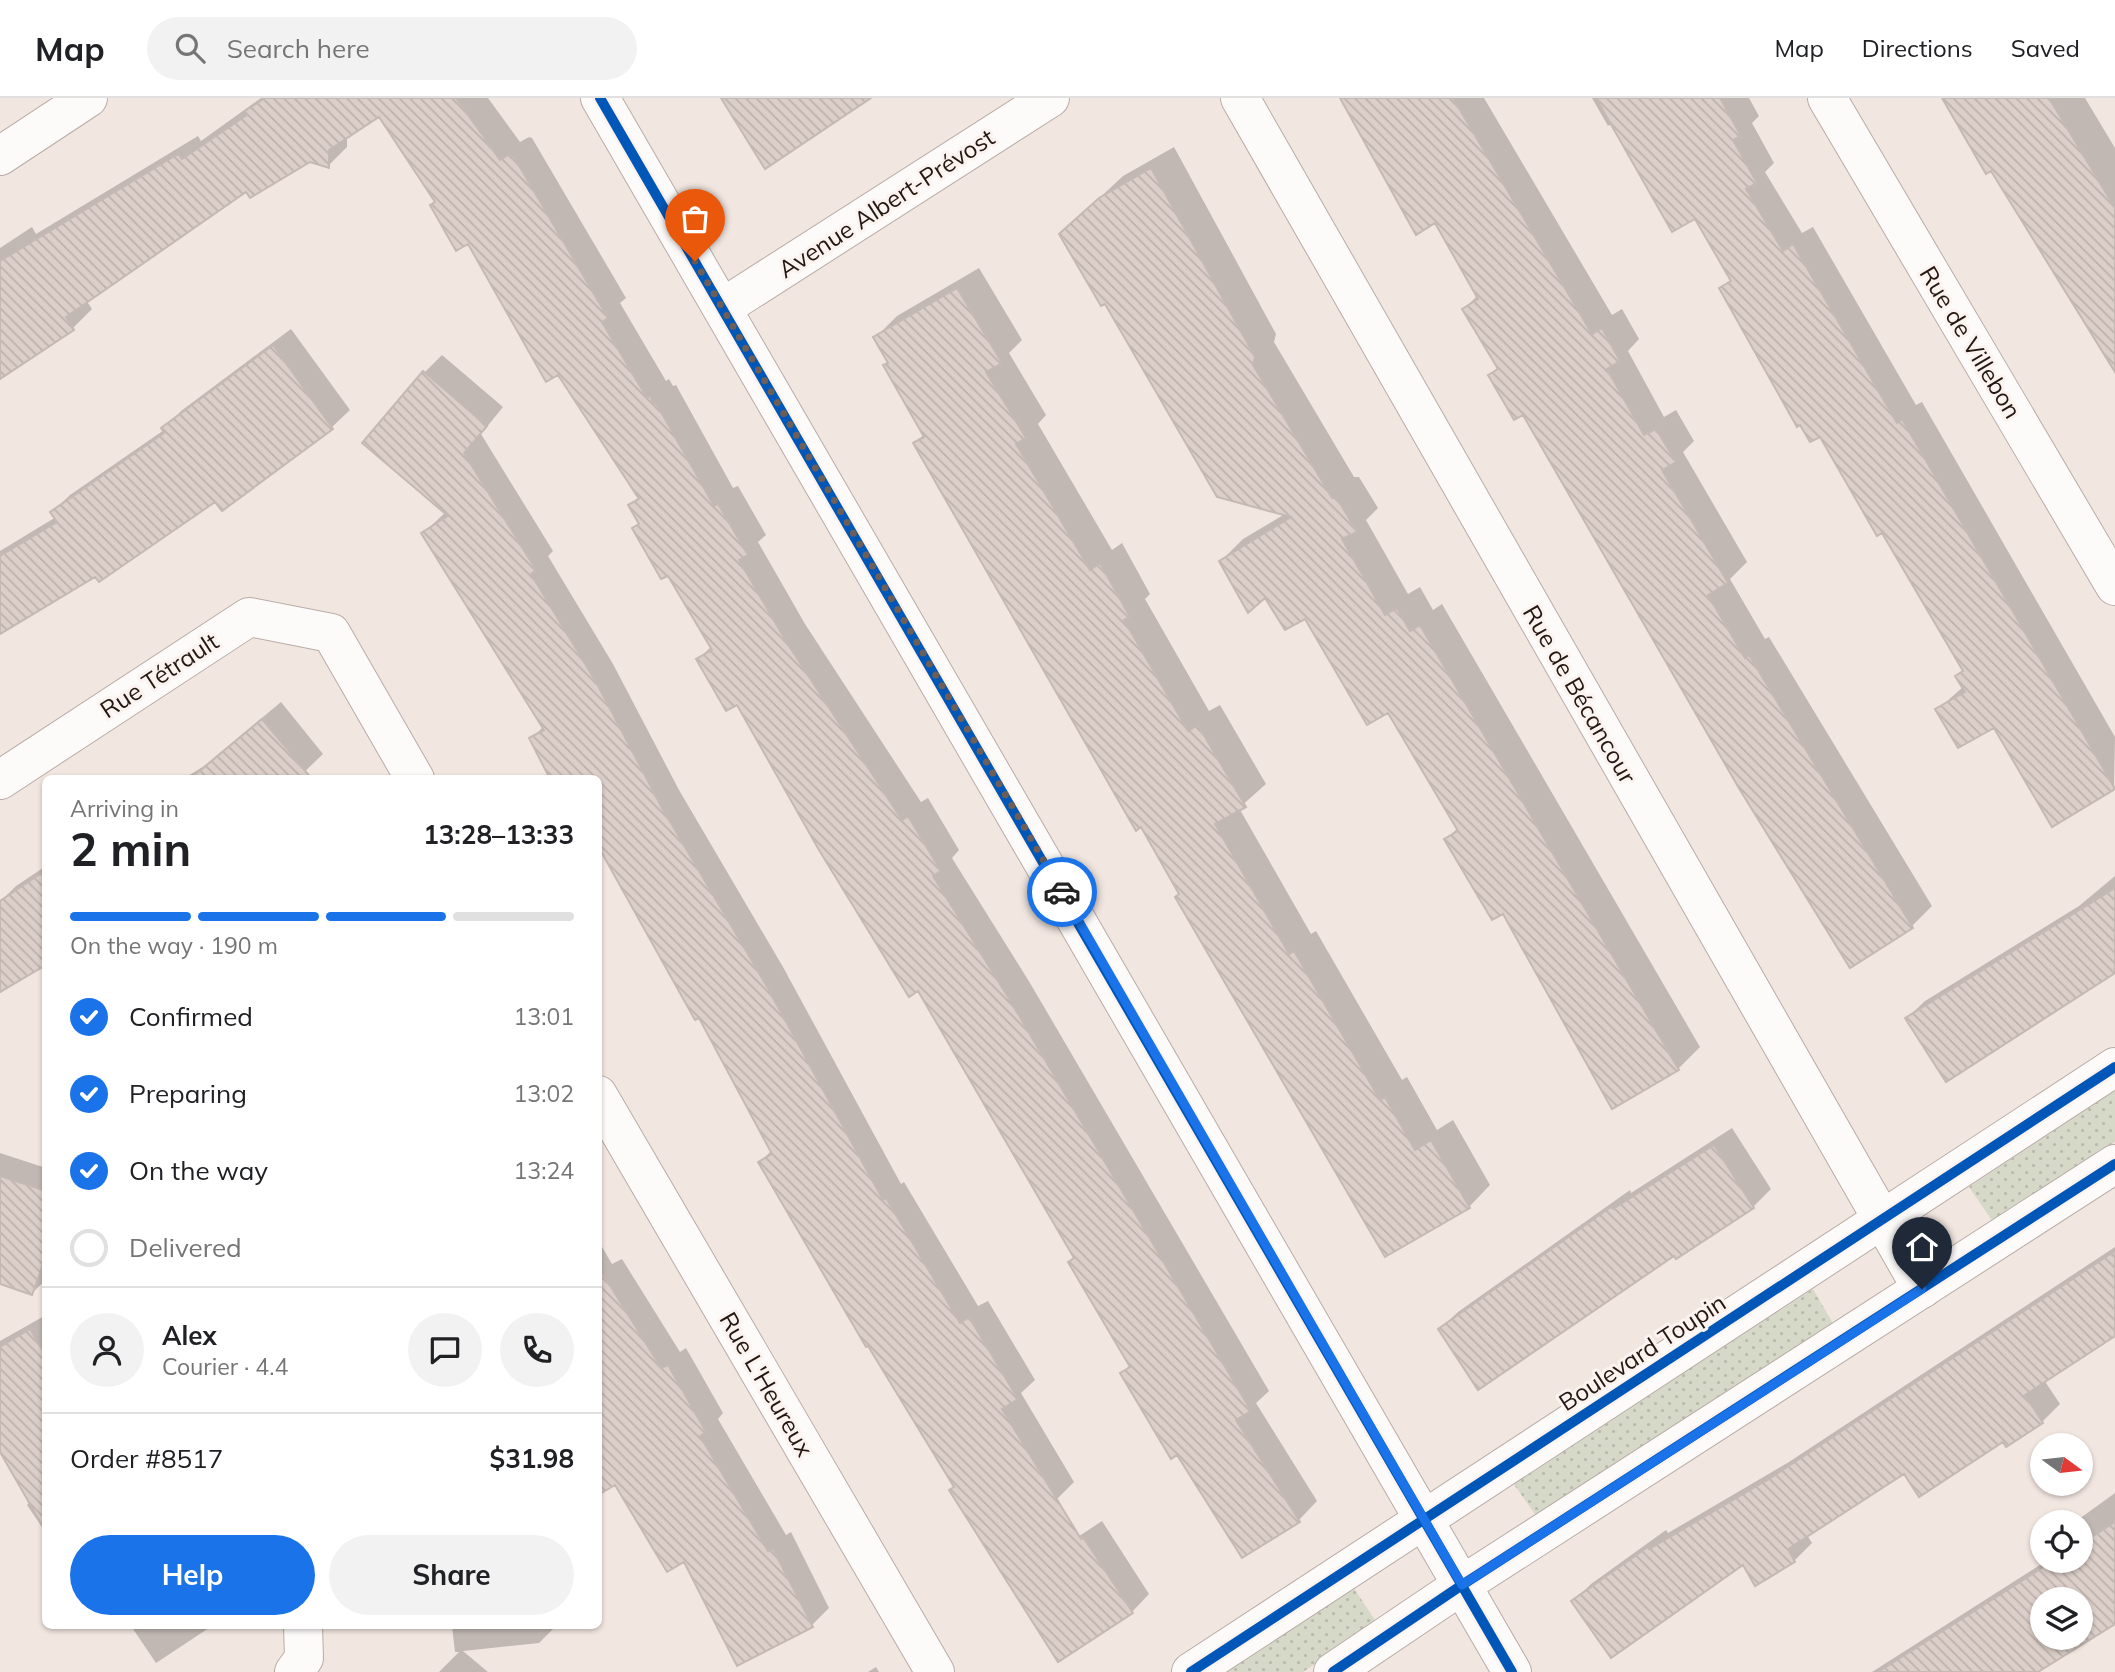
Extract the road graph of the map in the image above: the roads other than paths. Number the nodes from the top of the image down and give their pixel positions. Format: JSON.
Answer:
{"nodes":[{"id":1,"x":88,"y":98,"type":"edge"},
{"id":2,"x":600,"y":98,"type":"edge"},
{"id":3,"x":1050,"y":98,"type":"edge"},
{"id":4,"x":1240,"y":98,"type":"edge"},
{"id":5,"x":1827,"y":98,"type":"edge"},
{"id":6,"x":0,"y":156,"type":"edge"},
{"id":7,"x":722,"y":308,"type":"junction"},
{"id":8,"x":2115,"y":586,"type":"edge"},
{"id":9,"x":413,"y":775,"type":"edge"},
{"id":10,"x":0,"y":780,"type":"edge"},
{"id":11,"x":2115,"y":1067,"type":"edge"},
{"id":12,"x":602,"y":1102,"type":"edge"},
{"id":13,"x":2115,"y":1164,"type":"edge"},
{"id":14,"x":1882,"y":1223,"type":"junction"},
{"id":15,"x":1922,"y":1289,"type":"junction"},
{"id":16,"x":1424,"y":1517,"type":"junction"},
{"id":17,"x":1462,"y":1585,"type":"junction"},
{"id":18,"x":303,"y":1629,"type":"edge"},
{"id":19,"x":294,"y":1672,"type":"edge"},
{"id":20,"x":934,"y":1672,"type":"edge"},
{"id":21,"x":1191,"y":1672,"type":"edge"},
{"id":22,"x":1333,"y":1672,"type":"edge"},
{"id":23,"x":1512,"y":1672,"type":"edge"}],
"edges":[{"from":1,"to":6,"type":"street"},
{"from":2,"to":7,"type":"street"},
{"from":3,"to":7,"type":"street","name":"Avenue Albert-Prévost"},
{"from":4,"to":14,"type":"street","name":"Rue de Bécancour"},
{"from":5,"to":8,"type":"street","name":"Rue de Villebon"},
{"from":7,"to":16,"type":"street"},
{"from":9,"to":10,"type":"street","name":"Rue Tétrault"},
{"from":11,"to":14,"type":"street","name":"Boulevard Toupin"},
{"from":12,"to":20,"type":"street","name":"Rue L'Heureux"},
{"from":13,"to":15,"type":"street"},
{"from":14,"to":15,"type":"street","name":"Rue de Bécancour"},
{"from":14,"to":16,"type":"street","name":"Boulevard Toupin"},
{"from":15,"to":17,"type":"street"},
{"from":16,"to":17,"type":"street"},
{"from":16,"to":21,"type":"street","name":"Boulevard Toupin"},
{"from":17,"to":22,"type":"street"},
{"from":17,"to":23,"type":"street"},
{"from":18,"to":19,"type":"street"}]}
